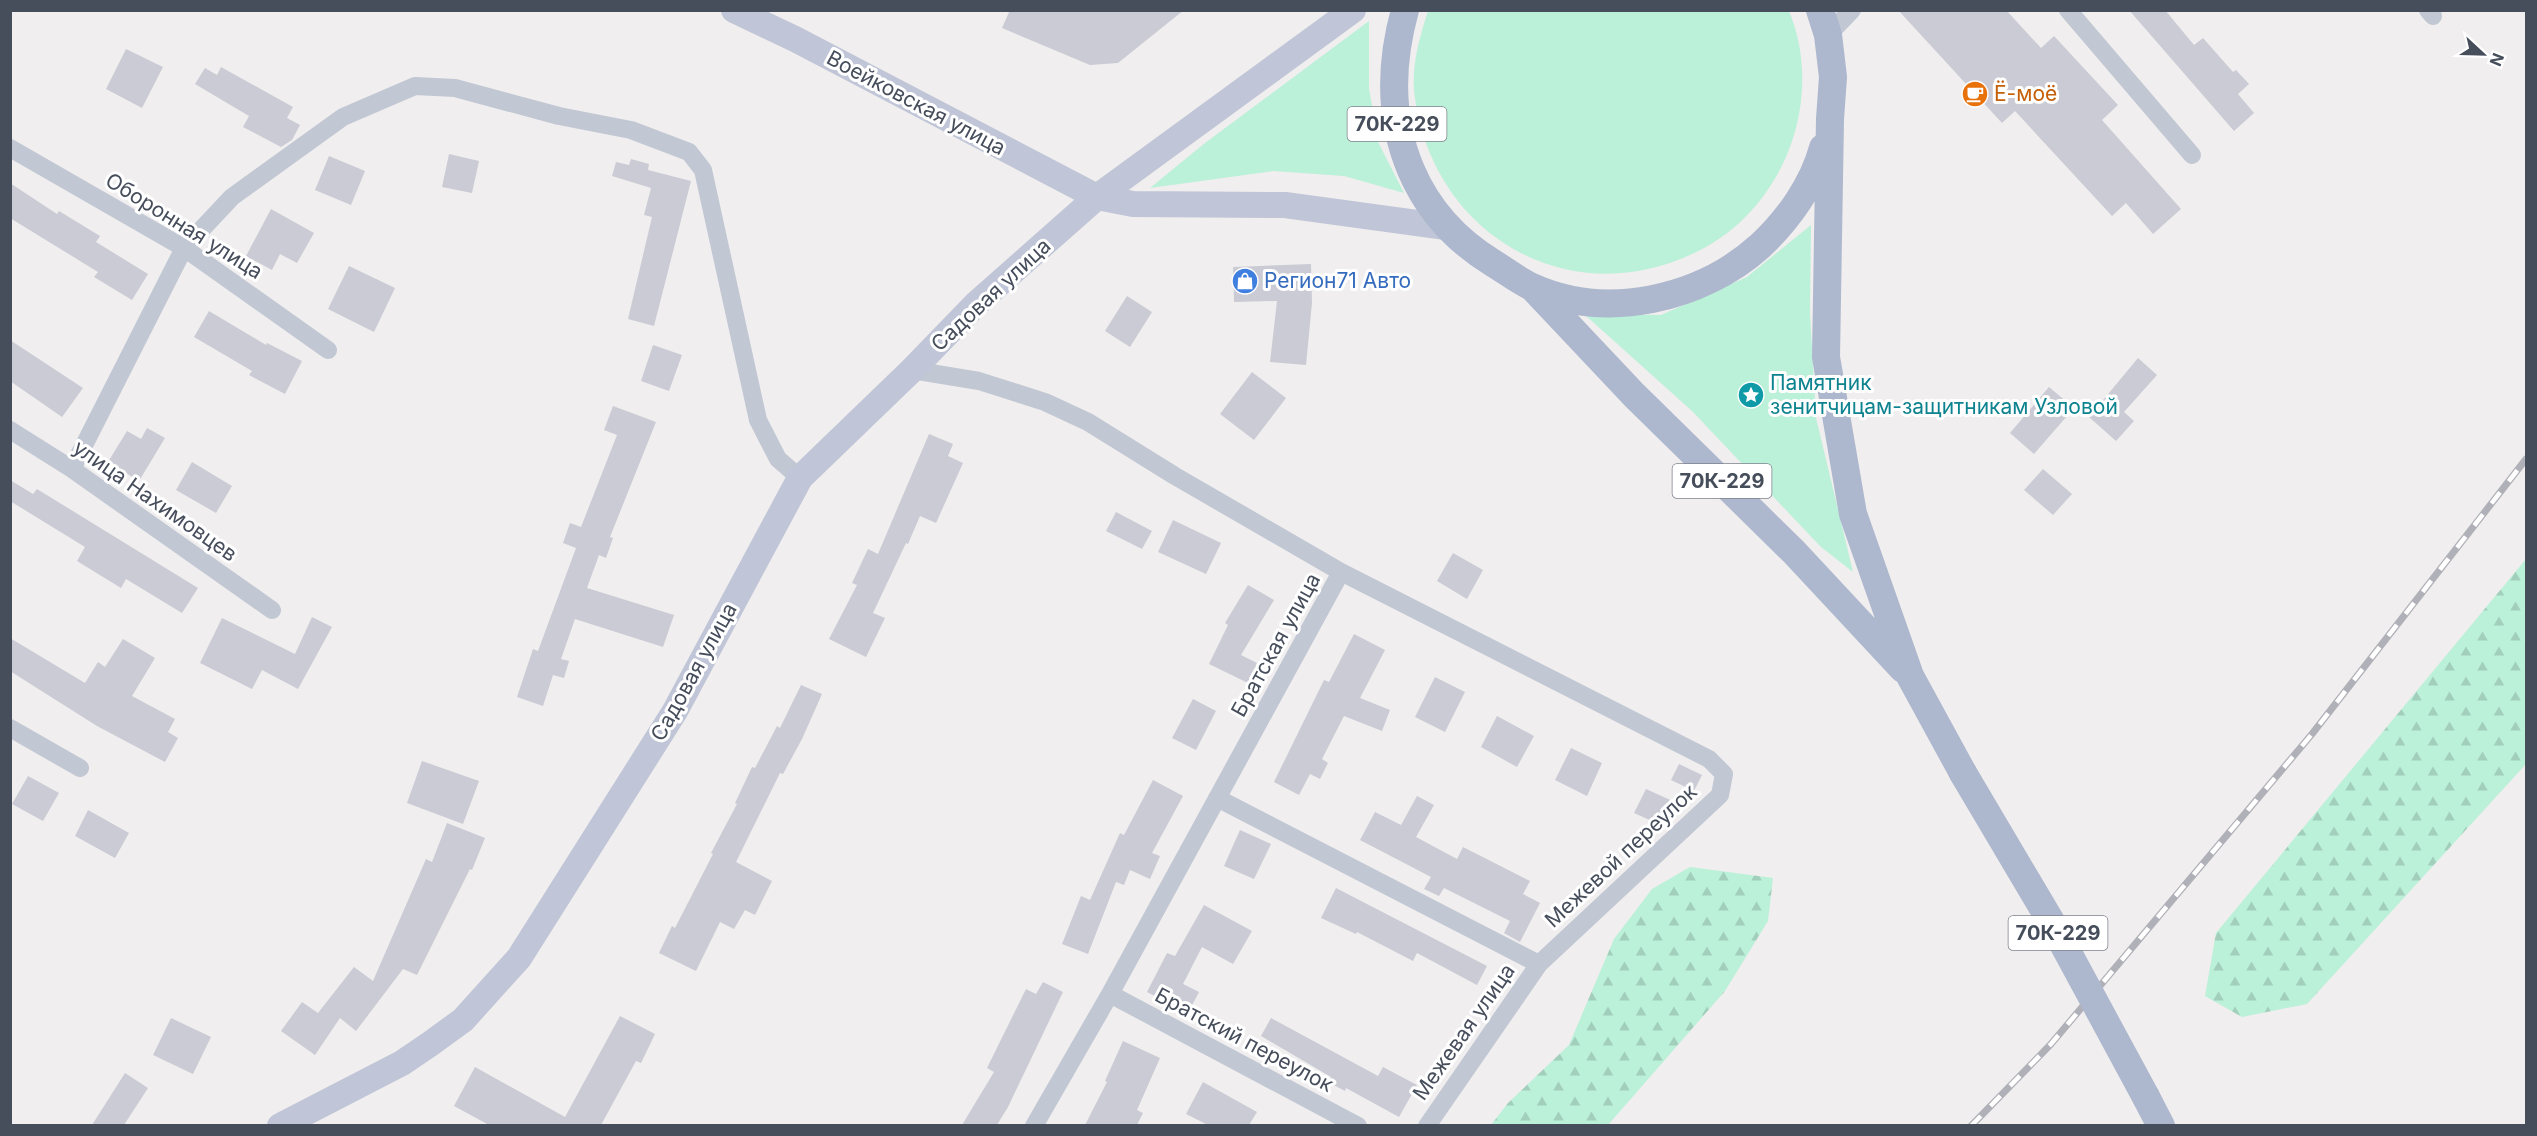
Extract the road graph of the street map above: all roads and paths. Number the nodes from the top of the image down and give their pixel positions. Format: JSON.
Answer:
{"nodes":[{"id":1,"x":734,"y":10,"type":"edge"},
{"id":2,"x":1405,"y":10,"type":"edge"},
{"id":3,"x":1852,"y":10,"type":"edge"},
{"id":4,"x":2068,"y":10,"type":"edge"},
{"id":5,"x":1345,"y":13,"type":"edge"},
{"id":6,"x":1826,"y":19,"type":"edge"},
{"id":7,"x":1830,"y":119,"type":"junction"},
{"id":8,"x":10,"y":148,"type":"edge"},
{"id":9,"x":2192,"y":155,"type":"dead end"},
{"id":10,"x":1097,"y":198,"type":"junction"},
{"id":11,"x":1446,"y":227,"type":"junction"},
{"id":12,"x":184,"y":248,"type":"junction"},
{"id":13,"x":1532,"y":287,"type":"junction"},
{"id":14,"x":328,"y":350,"type":"dead end"},
{"id":15,"x":912,"y":370,"type":"junction"},
{"id":16,"x":10,"y":430,"type":"edge"},
{"id":17,"x":72,"y":469,"type":"junction"},
{"id":18,"x":800,"y":478,"type":"junction"},
{"id":19,"x":1341,"y":572,"type":"junction"},
{"id":20,"x":272,"y":610,"type":"dead end"},
{"id":21,"x":1910,"y":676,"type":"junction"},
{"id":22,"x":10,"y":728,"type":"edge"},
{"id":23,"x":80,"y":768,"type":"dead end"},
{"id":24,"x":1217,"y":798,"type":"junction"},
{"id":25,"x":1539,"y":964,"type":"junction"},
{"id":26,"x":1110,"y":994,"type":"junction"},
{"id":27,"x":290,"y":1123,"type":"edge"},
{"id":28,"x":1034,"y":1125,"type":"edge"},
{"id":29,"x":1358,"y":1125,"type":"edge"},
{"id":30,"x":1427,"y":1125,"type":"edge"},
{"id":31,"x":2161,"y":1125,"type":"edge"}],
"edges":[{"from":1,"to":10,"type":"main road","name":"Воейковская улица"},
{"from":2,"to":11,"type":"main road","number":"70К-229"},
{"from":3,"to":6,"type":"street"},
{"from":4,"to":9,"type":"street"},
{"from":5,"to":10,"type":"main road","name":"Садовая улица"},
{"from":6,"to":7,"type":"main road","number":"70К-229"},
{"from":7,"to":13,"type":"main road","number":"70К-229"},
{"from":7,"to":21,"type":"main road","number":"70К-229"},
{"from":8,"to":12,"type":"street","name":"Оборонная улица"},
{"from":10,"to":11,"type":"main road"},
{"from":10,"to":15,"type":"main road","name":"Садовая улица"},
{"from":11,"to":13,"type":"main road","number":"70К-229"},
{"from":12,"to":14,"type":"street","name":"Оборонная улица"},
{"from":12,"to":17,"type":"street"},
{"from":12,"to":18,"type":"street"},
{"from":13,"to":21,"type":"main road","number":"70К-229"},
{"from":15,"to":18,"type":"main road","name":"Садовая улица"},
{"from":15,"to":19,"type":"street","name":"Братская улица"},
{"from":16,"to":17,"type":"street","name":"улица Нахимовцев"},
{"from":17,"to":20,"type":"street","name":"улица Нахимовцев"},
{"from":18,"to":27,"type":"main road","name":"Садовая улица"},
{"from":19,"to":24,"type":"street","name":"Братская улица"},
{"from":19,"to":25,"type":"street","name":"Межевой переулок"},
{"from":21,"to":31,"type":"main road","number":"70К-229","bridge":true},
{"from":22,"to":23,"type":"street"},
{"from":24,"to":25,"type":"street"},
{"from":24,"to":26,"type":"street","name":"Братская улица"},
{"from":25,"to":30,"type":"street","name":"Межевая улица"},
{"from":26,"to":28,"type":"street","name":"Братская улица"},
{"from":26,"to":29,"type":"street","name":"Братский переулок"}]}
